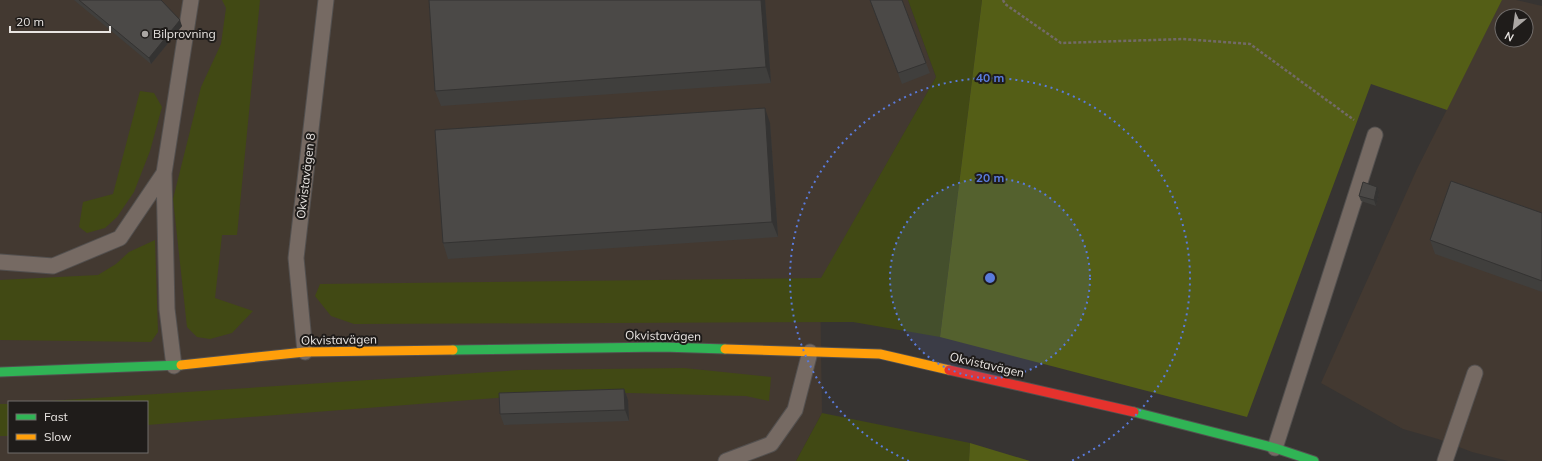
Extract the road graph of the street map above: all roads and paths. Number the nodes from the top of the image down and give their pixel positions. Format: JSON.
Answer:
{"nodes":[{"id":1,"x":191,"y":0,"type":"edge"},
{"id":2,"x":326,"y":0,"type":"edge"},
{"id":3,"x":1003,"y":0,"type":"edge"},
{"id":4,"x":1375,"y":136,"type":"joint"},
{"id":5,"x":164,"y":173,"type":"junction"},
{"id":6,"x":0,"y":262,"type":"edge"},
{"id":7,"x":305,"y":352,"type":"junction"},
{"id":8,"x":810,"y":352,"type":"junction"},
{"id":9,"x":174,"y":366,"type":"junction"},
{"id":10,"x":0,"y":372,"type":"edge"},
{"id":11,"x":1475,"y":373,"type":"dead end"},
{"id":12,"x":1274,"y":448,"type":"junction"},
{"id":13,"x":726,"y":461,"type":"edge"},
{"id":14,"x":1314,"y":461,"type":"edge"},
{"id":15,"x":1445,"y":461,"type":"edge"}],
"edges":[{"from":1,"to":5,"type":"lane"},
{"from":2,"to":7,"type":"lane","name":"Okvistavägen 8"},
{"from":3,"to":4,"type":"path"},
{"from":4,"to":12,"type":"lane"},
{"from":5,"to":6,"type":"lane"},
{"from":5,"to":9,"type":"lane"},
{"from":7,"to":8,"type":"street","name":"Okvistavägen"},
{"from":7,"to":9,"type":"street","name":"Okvistavägen"},
{"from":8,"to":12,"type":"street","name":"Okvistavägen"},
{"from":8,"to":13,"type":"lane"},
{"from":9,"to":10,"type":"street","name":"Okvistavägen"},
{"from":11,"to":15,"type":"lane"},
{"from":12,"to":14,"type":"street","name":"Okvistavägen"}]}
